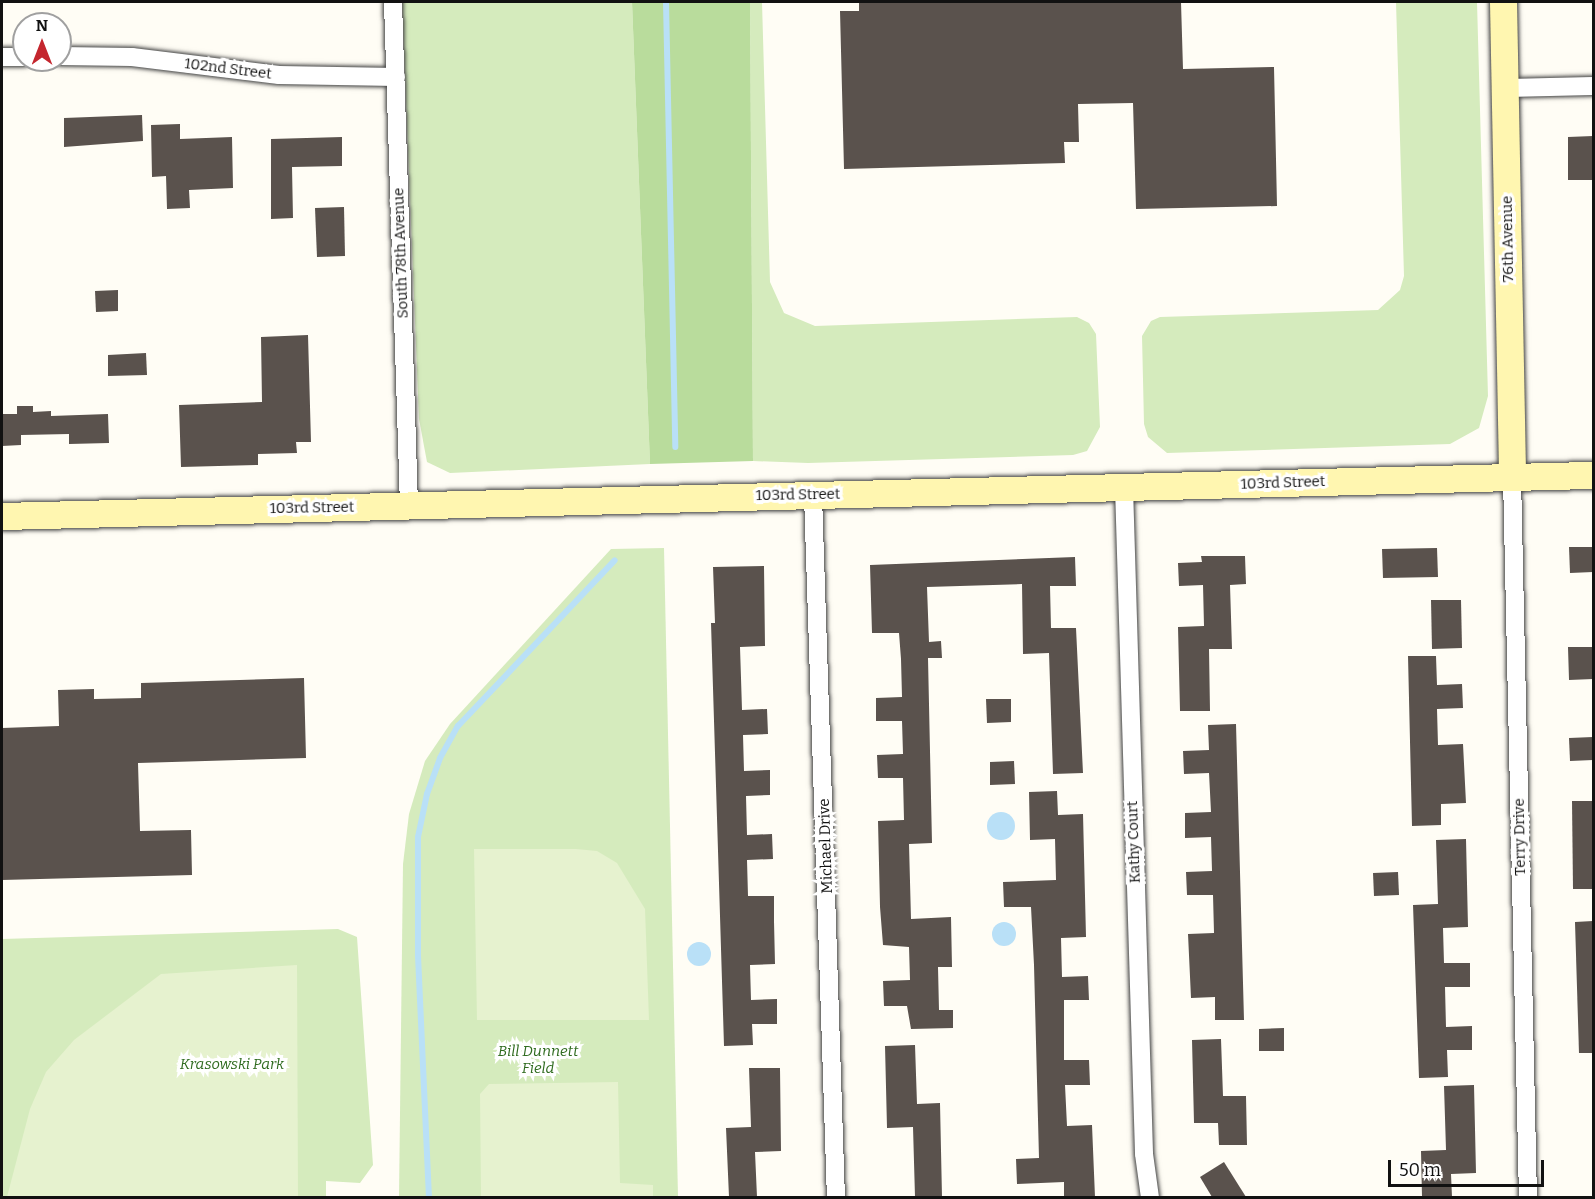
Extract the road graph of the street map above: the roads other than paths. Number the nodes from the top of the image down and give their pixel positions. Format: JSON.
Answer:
{"nodes":[{"id":1,"x":393,"y":2,"type":"edge"},
{"id":2,"x":1503,"y":2,"type":"edge"},
{"id":3,"x":72,"y":56,"type":"edge"},
{"id":4,"x":396,"y":77,"type":"junction"},
{"id":5,"x":1593,"y":86,"type":"edge"},
{"id":6,"x":1506,"y":88,"type":"junction"},
{"id":7,"x":1593,"y":475,"type":"edge"},
{"id":8,"x":1512,"y":477,"type":"junction"},
{"id":9,"x":1124,"y":487,"type":"junction"},
{"id":10,"x":813,"y":495,"type":"junction"},
{"id":11,"x":409,"y":505,"type":"junction"},
{"id":12,"x":2,"y":516,"type":"edge"},
{"id":13,"x":836,"y":1197,"type":"edge"},
{"id":14,"x":1150,"y":1197,"type":"edge"},
{"id":15,"x":1528,"y":1197,"type":"edge"}],
"edges":[{"from":1,"to":4,"type":"street","name":"South 78th Avenue"},
{"from":2,"to":6,"type":"street","name":"76th Avenue"},
{"from":3,"to":4,"type":"street","name":"102nd Street"},
{"from":4,"to":11,"type":"street","name":"South 78th Avenue"},
{"from":5,"to":6,"type":"street"},
{"from":6,"to":8,"type":"street","name":"76th Avenue"},
{"from":7,"to":8,"type":"street","name":"103rd Street"},
{"from":8,"to":9,"type":"street","name":"103rd Street"},
{"from":8,"to":15,"type":"street","name":"Terry Drive"},
{"from":9,"to":10,"type":"street","name":"103rd Street"},
{"from":9,"to":14,"type":"street","name":"Kathy Court"},
{"from":10,"to":11,"type":"street","name":"103rd Street"},
{"from":10,"to":13,"type":"street","name":"Michael Drive"},
{"from":11,"to":12,"type":"street","name":"103rd Street"}]}
